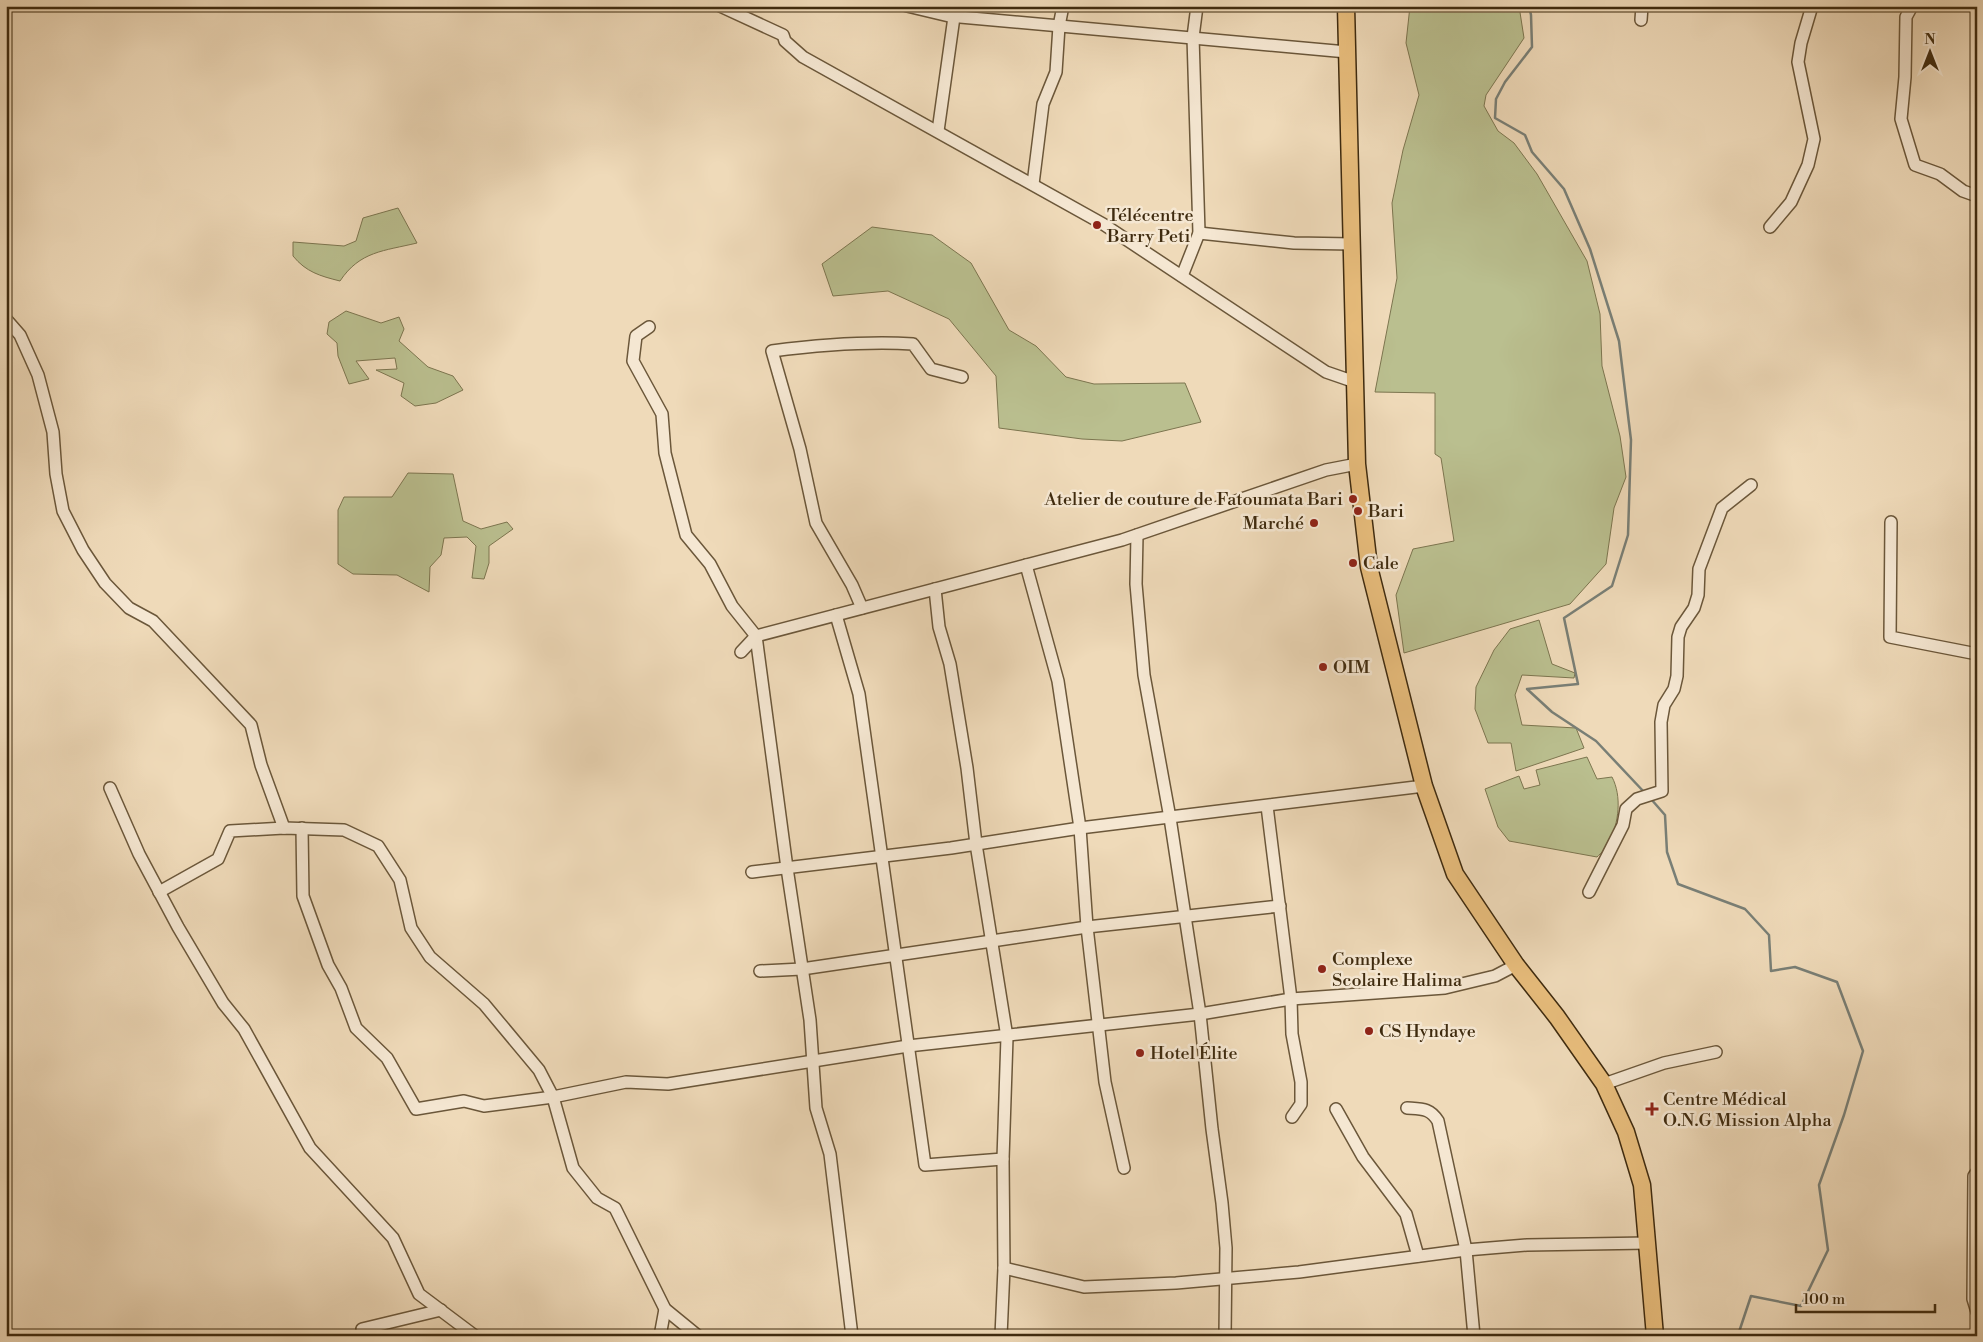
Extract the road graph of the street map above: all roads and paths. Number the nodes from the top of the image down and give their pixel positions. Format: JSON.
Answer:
{"nodes":[{"id":1,"x":720,"y":6,"type":"edge"},
{"id":2,"x":907,"y":6,"type":"edge"},
{"id":3,"x":1063,"y":6,"type":"edge"},
{"id":4,"x":1197,"y":6,"type":"edge"},
{"id":5,"x":1346,"y":6,"type":"edge"},
{"id":6,"x":1642,"y":6,"type":"edge"},
{"id":7,"x":1812,"y":6,"type":"edge"},
{"id":8,"x":1912,"y":6,"type":"edge"},
{"id":9,"x":956,"y":11,"type":"edge"},
{"id":10,"x":1641,"y":20,"type":"dead end"},
{"id":11,"x":1059,"y":26,"type":"junction"},
{"id":12,"x":1193,"y":38,"type":"junction"},
{"id":13,"x":1347,"y":52,"type":"junction"},
{"id":14,"x":938,"y":131,"type":"junction"},
{"id":15,"x":1032,"y":184,"type":"junction"},
{"id":16,"x":1977,"y":196,"type":"edge"},
{"id":17,"x":1770,"y":227,"type":"dead end"},
{"id":18,"x":1199,"y":232,"type":"junction"},
{"id":19,"x":1352,"y":244,"type":"junction"},
{"id":20,"x":1182,"y":276,"type":"junction"},
{"id":21,"x":6,"y":319,"type":"edge"},
{"id":22,"x":649,"y":327,"type":"dead end"},
{"id":23,"x":962,"y":377,"type":"dead end"},
{"id":24,"x":1355,"y":382,"type":"junction"},
{"id":25,"x":1356,"y":464,"type":"junction"},
{"id":26,"x":1751,"y":484,"type":"dead end"},
{"id":27,"x":1892,"y":522,"type":"dead end"},
{"id":28,"x":1137,"y":535,"type":"junction"},
{"id":29,"x":1026,"y":565,"type":"junction"},
{"id":30,"x":935,"y":589,"type":"junction"},
{"id":31,"x":862,"y":608,"type":"junction"},
{"id":32,"x":836,"y":615,"type":"junction"},
{"id":33,"x":756,"y":636,"type":"junction"},
{"id":34,"x":741,"y":652,"type":"dead end"},
{"id":35,"x":1977,"y":654,"type":"edge"},
{"id":36,"x":1424,"y":786,"type":"junction"},
{"id":37,"x":110,"y":788,"type":"dead end"},
{"id":38,"x":1268,"y":806,"type":"junction"},
{"id":39,"x":1170,"y":818,"type":"junction"},
{"id":40,"x":284,"y":828,"type":"junction"},
{"id":41,"x":302,"y":828,"type":"junction"},
{"id":42,"x":1080,"y":828,"type":"junction"},
{"id":43,"x":976,"y":844,"type":"junction"},
{"id":44,"x":883,"y":856,"type":"junction"},
{"id":45,"x":786,"y":868,"type":"junction"},
{"id":46,"x":752,"y":872,"type":"dead end"},
{"id":47,"x":159,"y":892,"type":"junction"},
{"id":48,"x":1589,"y":892,"type":"dead end"},
{"id":49,"x":1280,"y":906,"type":"junction"},
{"id":50,"x":1185,"y":917,"type":"junction"},
{"id":51,"x":1087,"y":927,"type":"junction"},
{"id":52,"x":992,"y":940,"type":"junction"},
{"id":53,"x":896,"y":955,"type":"junction"},
{"id":54,"x":1516,"y":965,"type":"junction"},
{"id":55,"x":802,"y":968,"type":"junction"},
{"id":56,"x":760,"y":971,"type":"dead end"},
{"id":57,"x":1291,"y":999,"type":"junction"},
{"id":58,"x":1200,"y":1014,"type":"junction"},
{"id":59,"x":1099,"y":1025,"type":"junction"},
{"id":60,"x":1007,"y":1037,"type":"junction"},
{"id":61,"x":908,"y":1046,"type":"junction"},
{"id":62,"x":1716,"y":1052,"type":"dead end"},
{"id":63,"x":813,"y":1060,"type":"junction"},
{"id":64,"x":1604,"y":1084,"type":"junction"},
{"id":65,"x":553,"y":1097,"type":"junction"},
{"id":66,"x":1407,"y":1108,"type":"dead end"},
{"id":67,"x":1336,"y":1109,"type":"dead end"},
{"id":68,"x":1292,"y":1117,"type":"dead end"},
{"id":69,"x":1003,"y":1159,"type":"junction"},
{"id":70,"x":1124,"y":1168,"type":"dead end"},
{"id":71,"x":1977,"y":1172,"type":"edge"},
{"id":72,"x":1648,"y":1243,"type":"junction"},
{"id":73,"x":1466,"y":1250,"type":"junction"},
{"id":74,"x":1418,"y":1256,"type":"junction"},
{"id":75,"x":1004,"y":1268,"type":"junction"},
{"id":76,"x":1226,"y":1278,"type":"junction"},
{"id":77,"x":665,"y":1309,"type":"junction"},
{"id":78,"x":441,"y":1310,"type":"junction"},
{"id":79,"x":1977,"y":1312,"type":"edge"},
{"id":80,"x":362,"y":1329,"type":"dead end"},
{"id":81,"x":475,"y":1336,"type":"edge"},
{"id":82,"x":660,"y":1336,"type":"edge"},
{"id":83,"x":698,"y":1336,"type":"edge"},
{"id":84,"x":852,"y":1336,"type":"edge"},
{"id":85,"x":1000,"y":1336,"type":"edge"},
{"id":86,"x":1225,"y":1336,"type":"edge"},
{"id":87,"x":1474,"y":1336,"type":"edge"},
{"id":88,"x":1654,"y":1336,"type":"edge"}],
"edges":[{"from":1,"to":14,"type":"street"},
{"from":2,"to":9,"type":"street"},
{"from":3,"to":11,"type":"street"},
{"from":4,"to":12,"type":"street"},
{"from":5,"to":13,"type":"highway"},
{"from":6,"to":10,"type":"street"},
{"from":7,"to":17,"type":"street"},
{"from":8,"to":16,"type":"street"},
{"from":9,"to":11,"type":"street"},
{"from":9,"to":14,"type":"street"},
{"from":11,"to":12,"type":"street"},
{"from":11,"to":15,"type":"street"},
{"from":12,"to":13,"type":"street"},
{"from":12,"to":18,"type":"street"},
{"from":13,"to":19,"type":"highway"},
{"from":14,"to":15,"type":"street"},
{"from":15,"to":20,"type":"street"},
{"from":18,"to":19,"type":"street"},
{"from":18,"to":20,"type":"street"},
{"from":19,"to":24,"type":"highway"},
{"from":20,"to":24,"type":"street"},
{"from":21,"to":40,"type":"street"},
{"from":22,"to":33,"type":"street"},
{"from":23,"to":31,"type":"street"},
{"from":24,"to":25,"type":"highway"},
{"from":25,"to":28,"type":"street"},
{"from":25,"to":36,"type":"highway"},
{"from":26,"to":48,"type":"street"},
{"from":27,"to":35,"type":"street"},
{"from":28,"to":29,"type":"street"},
{"from":28,"to":39,"type":"street"},
{"from":29,"to":30,"type":"street"},
{"from":29,"to":42,"type":"street"},
{"from":30,"to":31,"type":"street"},
{"from":30,"to":43,"type":"street"},
{"from":31,"to":32,"type":"street"},
{"from":32,"to":33,"type":"street"},
{"from":32,"to":44,"type":"street"},
{"from":33,"to":34,"type":"street"},
{"from":33,"to":45,"type":"street"},
{"from":36,"to":38,"type":"street"},
{"from":36,"to":54,"type":"highway"},
{"from":37,"to":47,"type":"street"},
{"from":38,"to":39,"type":"street"},
{"from":38,"to":49,"type":"street"},
{"from":39,"to":42,"type":"street"},
{"from":39,"to":50,"type":"street"},
{"from":40,"to":41,"type":"street"},
{"from":40,"to":47,"type":"street"},
{"from":41,"to":65,"type":"street"},
{"from":41,"to":65,"type":"street"},
{"from":42,"to":43,"type":"street"},
{"from":42,"to":51,"type":"street"},
{"from":43,"to":44,"type":"street"},
{"from":43,"to":52,"type":"street"},
{"from":44,"to":45,"type":"street"},
{"from":44,"to":53,"type":"street"},
{"from":45,"to":46,"type":"street"},
{"from":45,"to":55,"type":"street"},
{"from":47,"to":78,"type":"street"},
{"from":49,"to":50,"type":"street"},
{"from":49,"to":57,"type":"street"},
{"from":50,"to":51,"type":"street"},
{"from":50,"to":58,"type":"street"},
{"from":51,"to":52,"type":"street"},
{"from":51,"to":59,"type":"street"},
{"from":52,"to":53,"type":"street"},
{"from":52,"to":60,"type":"street"},
{"from":53,"to":55,"type":"street"},
{"from":53,"to":61,"type":"street"},
{"from":54,"to":57,"type":"street"},
{"from":54,"to":64,"type":"highway"},
{"from":55,"to":56,"type":"street"},
{"from":55,"to":63,"type":"street"},
{"from":57,"to":58,"type":"street"},
{"from":57,"to":68,"type":"street"},
{"from":58,"to":59,"type":"street"},
{"from":58,"to":76,"type":"street"},
{"from":59,"to":60,"type":"street"},
{"from":59,"to":70,"type":"street"},
{"from":60,"to":61,"type":"street"},
{"from":60,"to":69,"type":"street"},
{"from":61,"to":63,"type":"street"},
{"from":61,"to":69,"type":"street"},
{"from":62,"to":64,"type":"street"},
{"from":63,"to":65,"type":"street"},
{"from":63,"to":84,"type":"street"},
{"from":64,"to":72,"type":"highway"},
{"from":65,"to":77,"type":"street"},
{"from":66,"to":73,"type":"street"},
{"from":67,"to":74,"type":"street"},
{"from":69,"to":75,"type":"street"},
{"from":71,"to":79,"type":"street"},
{"from":72,"to":73,"type":"street"},
{"from":72,"to":88,"type":"highway"},
{"from":73,"to":74,"type":"street"},
{"from":73,"to":87,"type":"street"},
{"from":74,"to":76,"type":"street"},
{"from":75,"to":76,"type":"street"},
{"from":75,"to":85,"type":"street"},
{"from":76,"to":86,"type":"street"},
{"from":77,"to":82,"type":"street"},
{"from":77,"to":83,"type":"street"},
{"from":78,"to":80,"type":"street"},
{"from":78,"to":81,"type":"street"}]}
